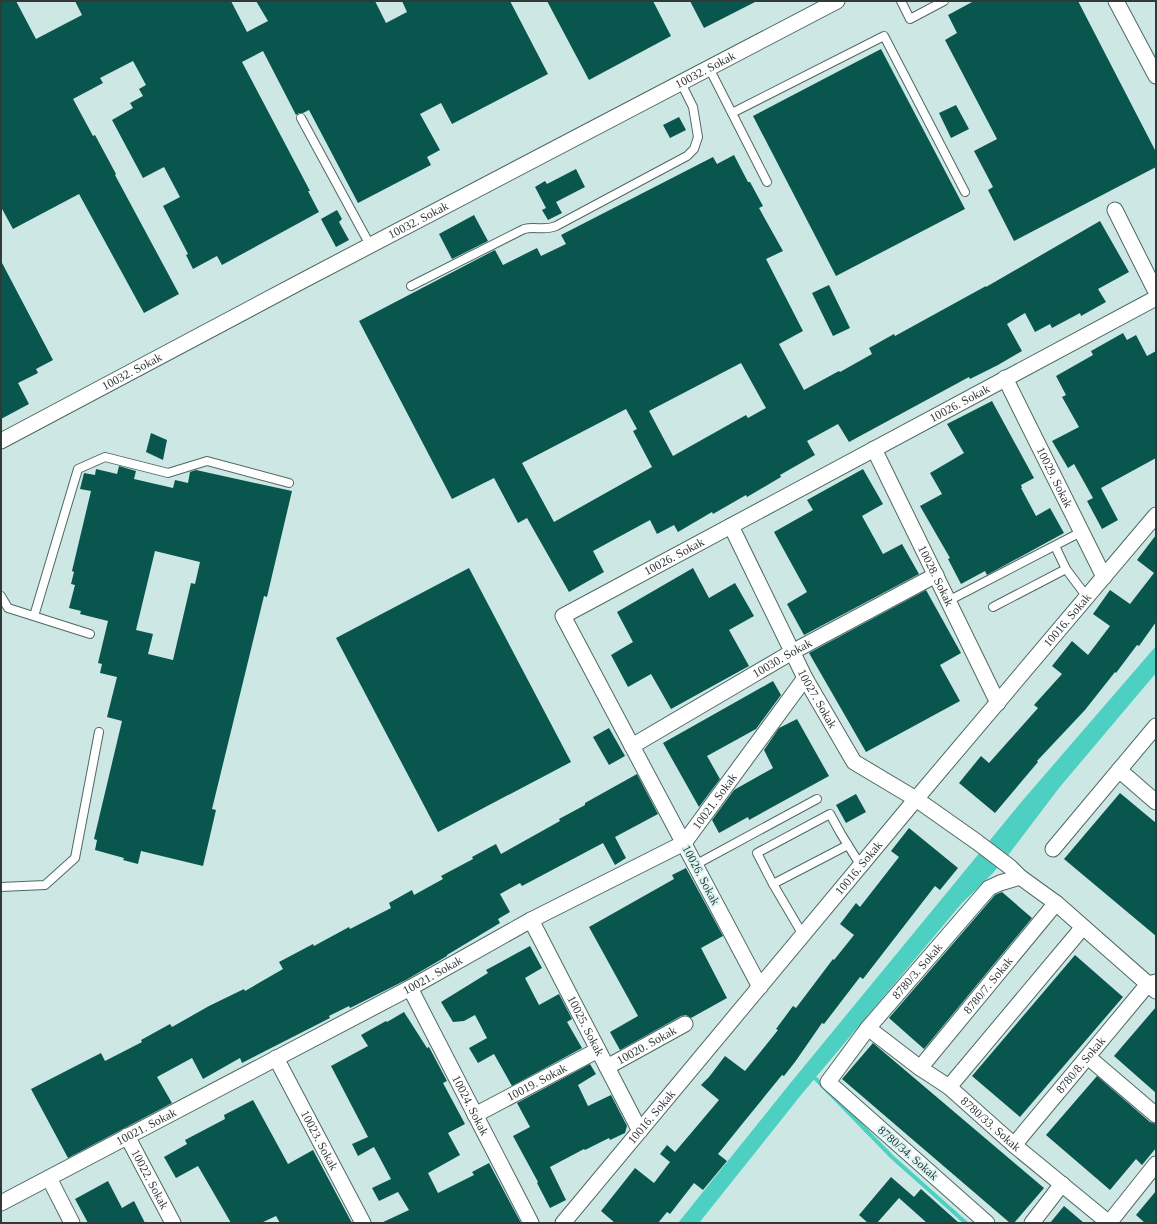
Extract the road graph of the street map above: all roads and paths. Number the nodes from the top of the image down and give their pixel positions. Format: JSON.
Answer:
{"nodes":[{"id":1,"x":837,"y":1,"type":"edge"},
{"id":2,"x":901,"y":1,"type":"edge"},
{"id":3,"x":944,"y":1,"type":"edge"},
{"id":4,"x":1116,"y":1,"type":"edge"},
{"id":5,"x":709,"y":68,"type":"junction"},
{"id":6,"x":1156,"y":76,"type":"edge"},
{"id":7,"x":681,"y":83,"type":"junction"},
{"id":8,"x":732,"y":113,"type":"junction"},
{"id":9,"x":301,"y":118,"type":"dead end"},
{"id":10,"x":767,"y":182,"type":"dead end"},
{"id":11,"x":964,"y":192,"type":"dead end"},
{"id":12,"x":1115,"y":210,"type":"dead end"},
{"id":13,"x":370,"y":245,"type":"junction"},
{"id":14,"x":411,"y":286,"type":"dead end"},
{"id":15,"x":1156,"y":292,"type":"edge"},
{"id":16,"x":1156,"y":298,"type":"edge"},
{"id":17,"x":1005,"y":378,"type":"junction"},
{"id":18,"x":1,"y":441,"type":"edge"},
{"id":19,"x":874,"y":449,"type":"junction"},
{"id":20,"x":289,"y":483,"type":"dead end"},
{"id":21,"x":1156,"y":515,"type":"edge"},
{"id":22,"x":731,"y":526,"type":"junction"},
{"id":23,"x":1081,"y":532,"type":"junction"},
{"id":24,"x":1055,"y":546,"type":"junction"},
{"id":25,"x":1066,"y":569,"type":"junction"},
{"id":26,"x":936,"y":575,"type":"junction"},
{"id":27,"x":1104,"y":577,"type":"junction"},
{"id":28,"x":1,"y":596,"type":"edge"},
{"id":29,"x":1087,"y":597,"type":"junction"},
{"id":30,"x":948,"y":601,"type":"junction"},
{"id":31,"x":993,"y":607,"type":"dead end"},
{"id":32,"x":34,"y":616,"type":"junction"},
{"id":33,"x":90,"y":634,"type":"dead end"},
{"id":34,"x":792,"y":652,"type":"junction"},
{"id":35,"x":805,"y":678,"type":"junction"},
{"id":36,"x":998,"y":702,"type":"junction"},
{"id":37,"x":1156,"y":726,"type":"edge"},
{"id":38,"x":99,"y":732,"type":"dead end"},
{"id":39,"x":632,"y":746,"type":"junction"},
{"id":40,"x":1120,"y":770,"type":"junction"},
{"id":41,"x":817,"y":799,"type":"dead end"},
{"id":42,"x":916,"y":799,"type":"junction"},
{"id":43,"x":1156,"y":802,"type":"edge"},
{"id":44,"x":684,"y":843,"type":"junction"},
{"id":45,"x":848,"y":845,"type":"junction"},
{"id":46,"x":1053,"y":849,"type":"dead end"},
{"id":47,"x":695,"y":865,"type":"junction"},
{"id":48,"x":861,"y":866,"type":"junction"},
{"id":49,"x":1015,"y":872,"type":"junction"},
{"id":50,"x":773,"y":884,"type":"junction"},
{"id":51,"x":1,"y":887,"type":"edge"},
{"id":52,"x":1056,"y":903,"type":"junction"},
{"id":53,"x":530,"y":920,"type":"junction"},
{"id":54,"x":1083,"y":927,"type":"junction"},
{"id":55,"x":803,"y":935,"type":"junction"},
{"id":56,"x":1153,"y":986,"type":"edge"},
{"id":57,"x":760,"y":987,"type":"junction"},
{"id":58,"x":410,"y":988,"type":"junction"},
{"id":59,"x":685,"y":1024,"type":"dead end"},
{"id":60,"x":868,"y":1028,"type":"junction"},
{"id":61,"x":598,"y":1050,"type":"junction"},
{"id":62,"x":1088,"y":1057,"type":"junction"},
{"id":63,"x":276,"y":1058,"type":"junction"},
{"id":64,"x":607,"y":1067,"type":"junction"},
{"id":65,"x":920,"y":1068,"type":"junction"},
{"id":66,"x":828,"y":1082,"type":"joint"},
{"id":67,"x":949,"y":1087,"type":"junction"},
{"id":68,"x":475,"y":1115,"type":"junction"},
{"id":69,"x":1156,"y":1115,"type":"edge"},
{"id":70,"x":640,"y":1131,"type":"junction"},
{"id":71,"x":127,"y":1136,"type":"junction"},
{"id":72,"x":1014,"y":1146,"type":"junction"},
{"id":73,"x":1156,"y":1164,"type":"edge"},
{"id":74,"x":49,"y":1178,"type":"junction"},
{"id":75,"x":1062,"y":1184,"type":"junction"},
{"id":76,"x":1,"y":1203,"type":"edge"},
{"id":77,"x":361,"y":1222,"type":"edge"},
{"id":78,"x":72,"y":1223,"type":"edge"},
{"id":79,"x":173,"y":1223,"type":"edge"},
{"id":80,"x":531,"y":1223,"type":"edge"},
{"id":81,"x":563,"y":1223,"type":"edge"},
{"id":82,"x":987,"y":1223,"type":"edge"},
{"id":83,"x":1032,"y":1223,"type":"edge"},
{"id":84,"x":1109,"y":1223,"type":"edge"}],
"edges":[{"from":1,"to":5,"type":"street","name":"10032. Sokak"},
{"from":2,"to":3,"type":"lane"},
{"from":4,"to":6,"type":"street"},
{"from":5,"to":7,"type":"street","name":"10032. Sokak"},
{"from":5,"to":8,"type":"lane"},
{"from":7,"to":13,"type":"street","name":"10032. Sokak"},
{"from":7,"to":14,"type":"lane"},
{"from":8,"to":10,"type":"lane"},
{"from":8,"to":11,"type":"lane"},
{"from":9,"to":13,"type":"lane"},
{"from":12,"to":15,"type":"street"},
{"from":13,"to":18,"type":"street","name":"10032. Sokak"},
{"from":16,"to":17,"type":"street","name":"10026. Sokak"},
{"from":17,"to":19,"type":"street","name":"10026. Sokak"},
{"from":17,"to":23,"type":"street","name":"10029. Sokak"},
{"from":19,"to":22,"type":"street","name":"10026. Sokak"},
{"from":19,"to":26,"type":"street","name":"10028. Sokak"},
{"from":20,"to":32,"type":"lane"},
{"from":21,"to":27,"type":"street","name":"10016. Sokak"},
{"from":22,"to":34,"type":"street","name":"10027. Sokak"},
{"from":22,"to":39,"type":"street","name":"10026. Sokak"},
{"from":23,"to":24,"type":"lane"},
{"from":23,"to":27,"type":"street","name":"10029. Sokak"},
{"from":24,"to":25,"type":"lane"},
{"from":24,"to":30,"type":"lane"},
{"from":25,"to":29,"type":"lane"},
{"from":25,"to":31,"type":"lane"},
{"from":26,"to":30,"type":"street","name":"10028. Sokak"},
{"from":26,"to":34,"type":"street","name":"10030. Sokak"},
{"from":27,"to":29,"type":"street","name":"10016. Sokak"},
{"from":28,"to":32,"type":"lane"},
{"from":29,"to":36,"type":"street","name":"10016. Sokak"},
{"from":30,"to":36,"type":"street","name":"10028. Sokak"},
{"from":32,"to":33,"type":"lane"},
{"from":34,"to":35,"type":"street","name":"10027. Sokak"},
{"from":34,"to":39,"type":"street","name":"10030. Sokak"},
{"from":35,"to":42,"type":"street","name":"10027. Sokak"},
{"from":35,"to":44,"type":"street","name":"10021. Sokak"},
{"from":36,"to":42,"type":"street","name":"10016. Sokak"},
{"from":37,"to":40,"type":"street"},
{"from":38,"to":51,"type":"lane"},
{"from":39,"to":44,"type":"street","name":"10026. Sokak"},
{"from":40,"to":43,"type":"street"},
{"from":40,"to":46,"type":"street"},
{"from":41,"to":47,"type":"lane"},
{"from":42,"to":48,"type":"street","name":"10016. Sokak"},
{"from":42,"to":49,"type":"street","name":"10027. Sokak"},
{"from":44,"to":47,"type":"street","name":"10026. Sokak"},
{"from":44,"to":53,"type":"street","name":"10021. Sokak"},
{"from":45,"to":48,"type":"lane"},
{"from":45,"to":50,"type":"lane"},
{"from":45,"to":50,"type":"lane"},
{"from":47,"to":57,"type":"street","name":"10026. Sokak"},
{"from":48,"to":55,"type":"street","name":"10016. Sokak"},
{"from":49,"to":52,"type":"street","name":"10027. Sokak"},
{"from":49,"to":60,"type":"street","name":"8780/3. Sokak"},
{"from":50,"to":55,"type":"lane"},
{"from":52,"to":54,"type":"street","name":"10027. Sokak"},
{"from":52,"to":65,"type":"street","name":"8780/7. Sokak"},
{"from":53,"to":58,"type":"street","name":"10021. Sokak"},
{"from":53,"to":61,"type":"street","name":"10025. Sokak"},
{"from":54,"to":56,"type":"street","name":"10027. Sokak"},
{"from":54,"to":67,"type":"street"},
{"from":55,"to":57,"type":"street","name":"10016. Sokak"},
{"from":56,"to":62,"type":"street","name":"8780/8. Sokak"},
{"from":57,"to":70,"type":"street","name":"10016. Sokak"},
{"from":58,"to":63,"type":"street","name":"10021. Sokak"},
{"from":58,"to":68,"type":"street","name":"10024. Sokak"},
{"from":59,"to":64,"type":"street","name":"10020. Sokak"},
{"from":60,"to":65,"type":"street","name":"8780/33. Sokak"},
{"from":60,"to":66,"type":"street","name":"8780/3. Sokak"},
{"from":61,"to":64,"type":"street","name":"10025. Sokak"},
{"from":61,"to":68,"type":"street","name":"10019. Sokak"},
{"from":62,"to":69,"type":"street"},
{"from":62,"to":72,"type":"street","name":"8780/8. Sokak"},
{"from":63,"to":71,"type":"street","name":"10021. Sokak"},
{"from":63,"to":77,"type":"street","name":"10023. Sokak"},
{"from":64,"to":70,"type":"street","name":"10025. Sokak"},
{"from":65,"to":67,"type":"street","name":"8780/33. Sokak"},
{"from":66,"to":82,"type":"street","name":"8780/34. Sokak"},
{"from":67,"to":72,"type":"street","name":"8780/33. Sokak"},
{"from":68,"to":80,"type":"street","name":"10024. Sokak"},
{"from":70,"to":81,"type":"street","name":"10016. Sokak"},
{"from":71,"to":74,"type":"street","name":"10021. Sokak"},
{"from":71,"to":79,"type":"street","name":"10022. Sokak"},
{"from":72,"to":75,"type":"street","name":"8780/33. Sokak"},
{"from":73,"to":84,"type":"street"},
{"from":74,"to":76,"type":"street","name":"10021. Sokak"},
{"from":74,"to":78,"type":"street"},
{"from":75,"to":83,"type":"street"},
{"from":75,"to":84,"type":"street","name":"8780/33. Sokak"}]}
